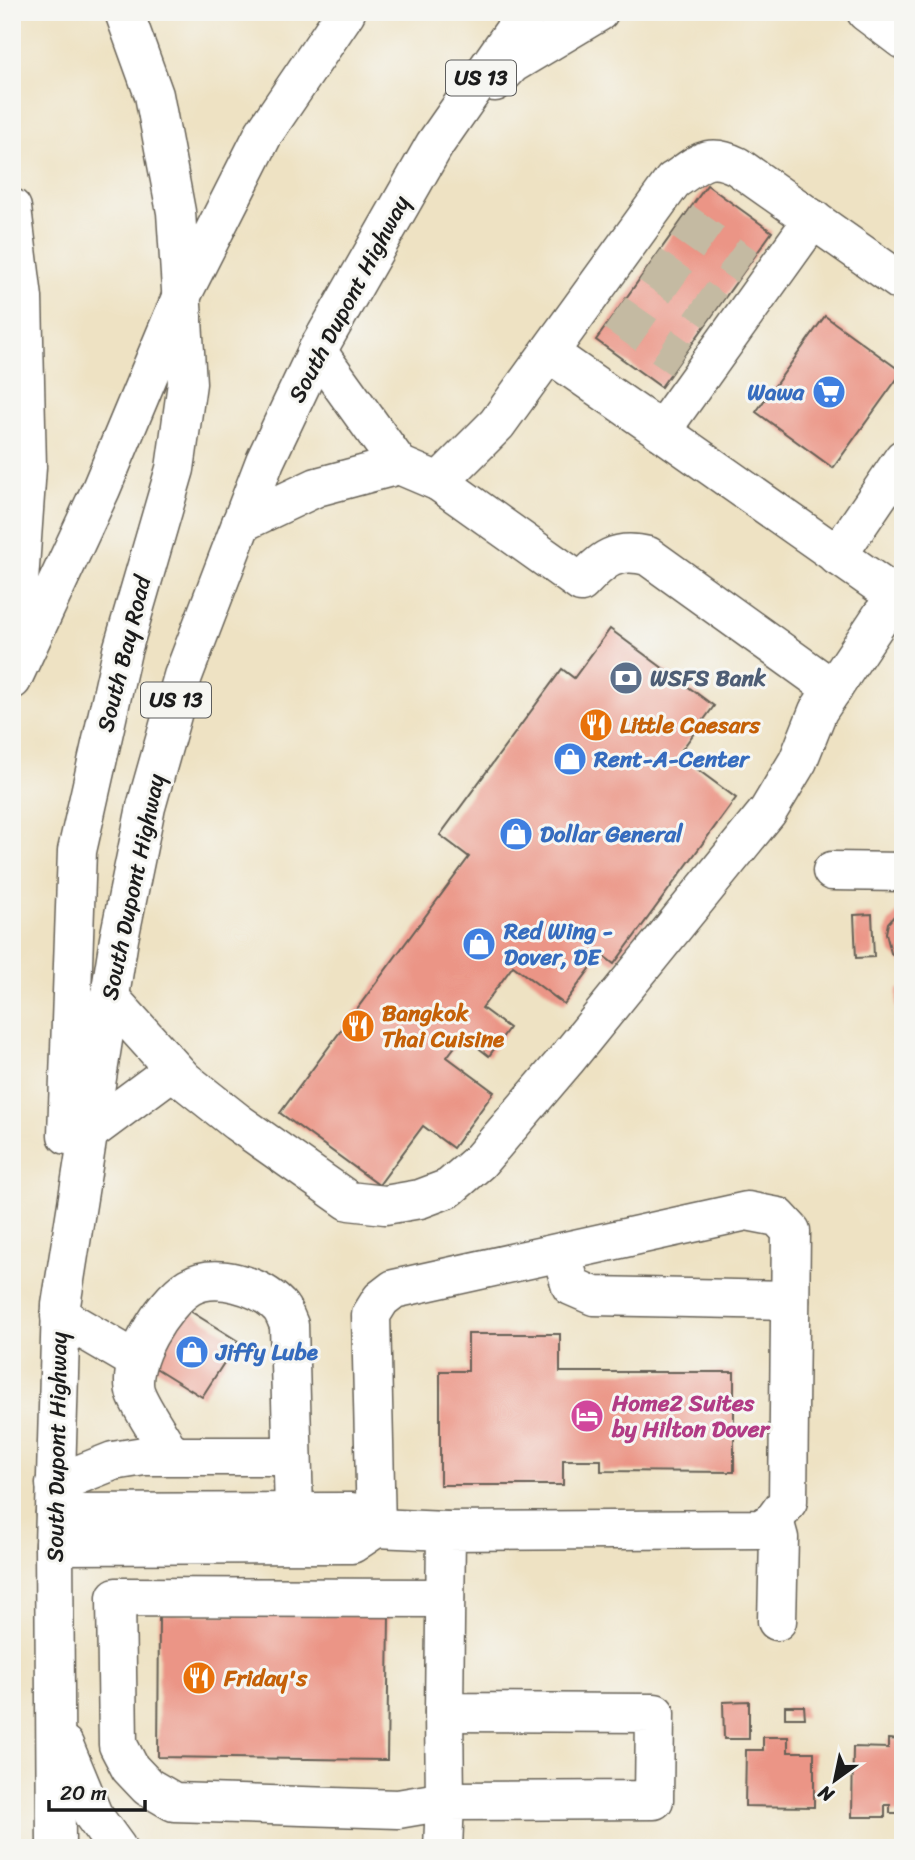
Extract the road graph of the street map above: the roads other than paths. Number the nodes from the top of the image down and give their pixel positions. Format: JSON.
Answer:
{"nodes":[{"id":1,"x":124,"y":12,"type":"edge"},
{"id":2,"x":346,"y":12,"type":"edge"},
{"id":3,"x":527,"y":12,"type":"edge"},
{"id":4,"x":598,"y":12,"type":"edge"},
{"id":5,"x":866,"y":12,"type":"edge"},
{"id":6,"x":903,"y":40,"type":"edge"},
{"id":7,"x":435,"y":144,"type":"junction"},
{"id":8,"x":12,"y":208,"type":"edge"},
{"id":9,"x":813,"y":219,"type":"junction"},
{"id":10,"x":903,"y":283,"type":"edge"},
{"id":11,"x":182,"y":295,"type":"junction"},
{"id":12,"x":317,"y":351,"type":"junction"},
{"id":13,"x":549,"y":353,"type":"junction"},
{"id":14,"x":662,"y":431,"type":"junction"},
{"id":15,"x":903,"y":459,"type":"edge"},
{"id":16,"x":399,"y":465,"type":"junction"},
{"id":17,"x":439,"y":482,"type":"junction"},
{"id":18,"x":241,"y":523,"type":"junction"},
{"id":19,"x":838,"y":555,"type":"junction"},
{"id":20,"x":900,"y":594,"type":"edge"},
{"id":21,"x":13,"y":678,"type":"edge"},
{"id":22,"x":833,"y":689,"type":"junction"},
{"id":23,"x":832,"y":872,"type":"dead end"},
{"id":24,"x":903,"y":872,"type":"edge"},
{"id":25,"x":109,"y":997,"type":"junction"},
{"id":26,"x":173,"y":1070,"type":"junction"},
{"id":27,"x":88,"y":1133,"type":"junction"},
{"id":28,"x":561,"y":1253,"type":"junction"},
{"id":29,"x":790,"y":1300,"type":"junction"},
{"id":30,"x":60,"y":1311,"type":"junction"},
{"id":31,"x":137,"y":1361,"type":"junction"},
{"id":32,"x":171,"y":1455,"type":"junction"},
{"id":33,"x":292,"y":1456,"type":"junction"},
{"id":34,"x":293,"y":1513,"type":"junction"},
{"id":35,"x":55,"y":1514,"type":"junction"},
{"id":36,"x":774,"y":1520,"type":"junction"},
{"id":37,"x":376,"y":1528,"type":"junction"},
{"id":38,"x":446,"y":1531,"type":"junction"},
{"id":39,"x":445,"y":1598,"type":"junction"},
{"id":40,"x":777,"y":1621,"type":"dead end"},
{"id":41,"x":444,"y":1712,"type":"junction"},
{"id":42,"x":56,"y":1726,"type":"junction"},
{"id":43,"x":445,"y":1801,"type":"junction"},
{"id":44,"x":56,"y":1848,"type":"edge"},
{"id":45,"x":117,"y":1848,"type":"edge"},
{"id":46,"x":443,"y":1848,"type":"edge"}],
"edges":[{"from":1,"to":11,"type":"main road","name":"South Bay Road"},
{"from":2,"to":11,"type":"main road"},
{"from":3,"to":7,"type":"main road","name":"South Dupont Highway","number":"US 13"},
{"from":4,"to":7,"type":"main road"},
{"from":5,"to":6,"type":"main road"},
{"from":7,"to":12,"type":"main road","name":"South Dupont Highway","number":"US 13"},
{"from":8,"to":21,"type":"main road"},
{"from":9,"to":10,"type":"main road"},
{"from":9,"to":13,"type":"main road"},
{"from":9,"to":14,"type":"main road"},
{"from":11,"to":21,"type":"main road"},
{"from":11,"to":30,"type":"main road","name":"South Bay Road"},
{"from":12,"to":16,"type":"main road"},
{"from":12,"to":18,"type":"main road","name":"South Dupont Highway","number":"US 13"},
{"from":13,"to":14,"type":"main road"},
{"from":13,"to":17,"type":"main road"},
{"from":14,"to":19,"type":"main road"},
{"from":15,"to":19,"type":"main road"},
{"from":16,"to":17,"type":"main road"},
{"from":16,"to":18,"type":"main road"},
{"from":17,"to":22,"type":"main road"},
{"from":18,"to":25,"type":"main road","name":"South Dupont Highway","number":"US 13"},
{"from":19,"to":20,"type":"main road"},
{"from":20,"to":22,"type":"main road"},
{"from":22,"to":26,"type":"main road"},
{"from":23,"to":24,"type":"main road"},
{"from":25,"to":26,"type":"main road"},
{"from":25,"to":27,"type":"main road","name":"South Dupont Highway","number":"US 13"},
{"from":26,"to":27,"type":"main road"},
{"from":27,"to":30,"type":"main road","name":"South Dupont Highway","number":"US 13"},
{"from":28,"to":29,"type":"main road"},
{"from":28,"to":29,"type":"main road"},
{"from":28,"to":37,"type":"main road"},
{"from":29,"to":36,"type":"main road"},
{"from":30,"to":31,"type":"main road"},
{"from":30,"to":35,"type":"main road","name":"South Dupont Highway","number":"US 13"},
{"from":31,"to":32,"type":"main road"},
{"from":31,"to":33,"type":"main road"},
{"from":32,"to":33,"type":"main road"},
{"from":32,"to":35,"type":"main road"},
{"from":33,"to":34,"type":"main road"},
{"from":34,"to":35,"type":"main road"},
{"from":34,"to":37,"type":"main road"},
{"from":35,"to":37,"type":"main road"},
{"from":35,"to":42,"type":"main road","name":"South Dupont Highway","number":"US 13"},
{"from":36,"to":38,"type":"main road"},
{"from":36,"to":40,"type":"main road"},
{"from":37,"to":38,"type":"main road"},
{"from":38,"to":39,"type":"main road"},
{"from":39,"to":41,"type":"main road"},
{"from":39,"to":43,"type":"main road"},
{"from":41,"to":43,"type":"main road"},
{"from":41,"to":43,"type":"main road"},
{"from":42,"to":44,"type":"main road","name":"South Dupont Highway","number":"US 13"},
{"from":42,"to":45,"type":"main road"},
{"from":43,"to":46,"type":"main road"}]}
